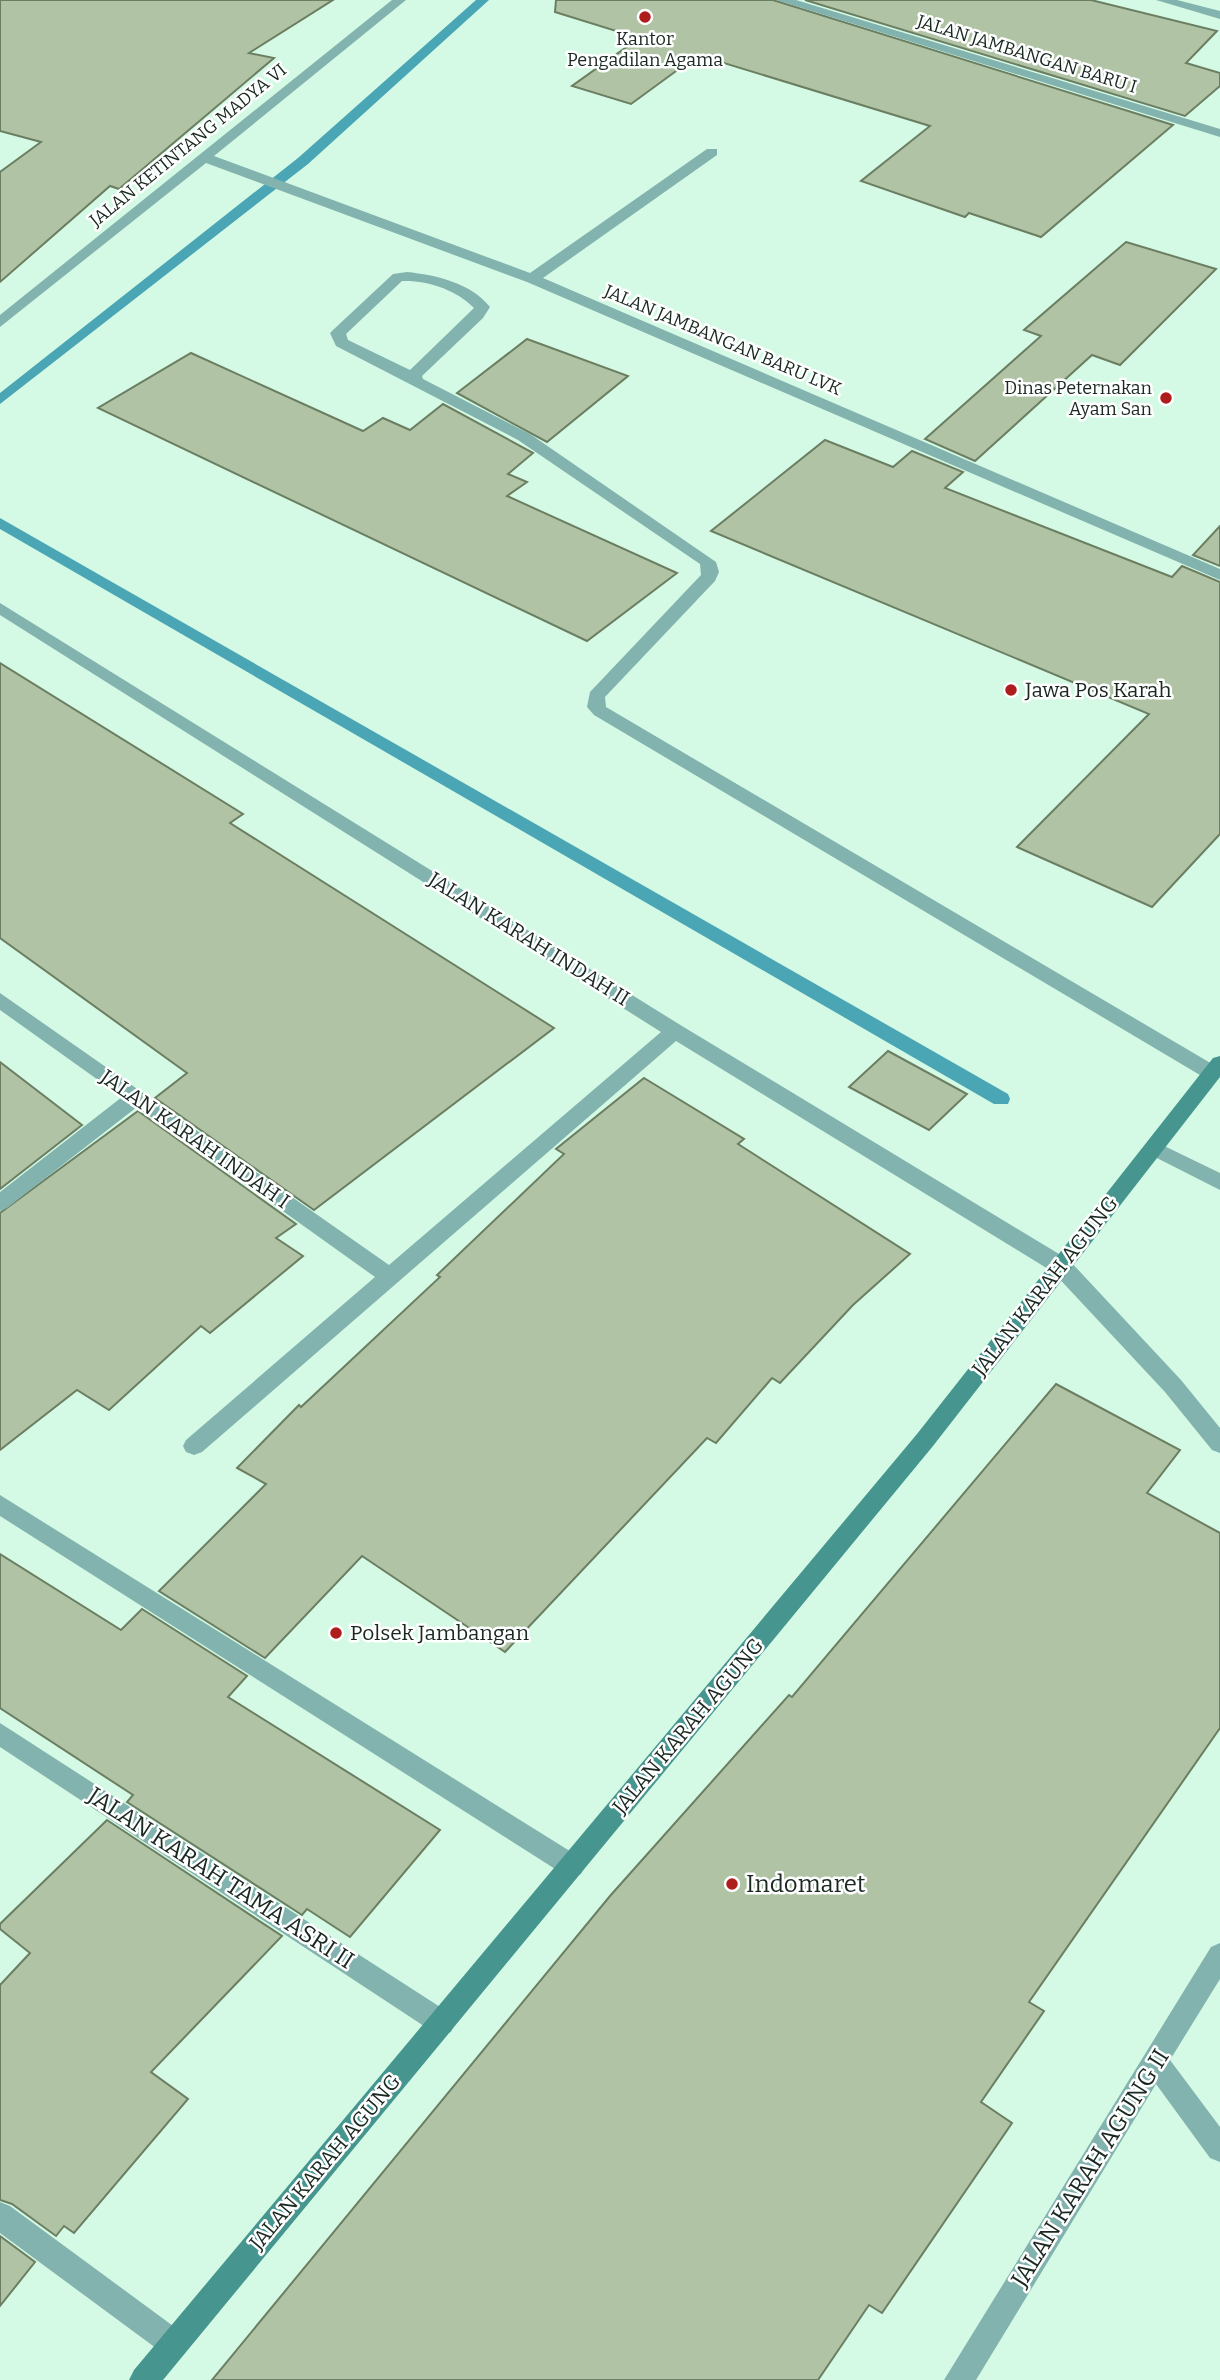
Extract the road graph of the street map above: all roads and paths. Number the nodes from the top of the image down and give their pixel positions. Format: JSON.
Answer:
{"nodes":[{"id":1,"x":400,"y":0,"type":"edge"},
{"id":2,"x":782,"y":0,"type":"edge"},
{"id":3,"x":1162,"y":0,"type":"edge"},
{"id":4,"x":1220,"y":15,"type":"edge"},
{"id":5,"x":1220,"y":134,"type":"edge"},
{"id":6,"x":712,"y":152,"type":"dead end"},
{"id":7,"x":203,"y":157,"type":"junction"},
{"id":8,"x":533,"y":279,"type":"junction"},
{"id":9,"x":0,"y":322,"type":"edge"},
{"id":10,"x":414,"y":378,"type":"junction"},
{"id":11,"x":1220,"y":576,"type":"edge"},
{"id":12,"x":0,"y":608,"type":"edge"},
{"id":13,"x":0,"y":1000,"type":"edge"},
{"id":14,"x":675,"y":1031,"type":"junction"},
{"id":15,"x":1216,"y":1068,"type":"edge"},
{"id":16,"x":136,"y":1097,"type":"junction"},
{"id":17,"x":1154,"y":1148,"type":"junction"},
{"id":18,"x":1220,"y":1182,"type":"edge"},
{"id":19,"x":0,"y":1203,"type":"edge"},
{"id":20,"x":1060,"y":1266,"type":"junction"},
{"id":21,"x":390,"y":1277,"type":"junction"},
{"id":22,"x":1220,"y":1444,"type":"edge"},
{"id":23,"x":194,"y":1446,"type":"dead end"},
{"id":24,"x":0,"y":1504,"type":"edge"},
{"id":25,"x":0,"y":1734,"type":"edge"},
{"id":26,"x":572,"y":1866,"type":"junction"},
{"id":27,"x":1220,"y":1955,"type":"edge"},
{"id":28,"x":442,"y":2023,"type":"junction"},
{"id":29,"x":1156,"y":2063,"type":"junction"},
{"id":30,"x":1220,"y":2150,"type":"edge"},
{"id":31,"x":0,"y":2216,"type":"edge"},
{"id":32,"x":174,"y":2343,"type":"junction"},
{"id":33,"x":144,"y":2380,"type":"edge"},
{"id":34,"x":959,"y":2380,"type":"edge"}],
"edges":[{"from":1,"to":7,"type":"street","name":"JALAN KETINTANG MADYA VI"},
{"from":2,"to":5,"type":"street","name":"JALAN JAMBANGAN BARU I"},
{"from":3,"to":4,"type":"street"},
{"from":6,"to":8,"type":"street"},
{"from":7,"to":8,"type":"street","name":"JALAN JAMBANGAN BARU LVK"},
{"from":7,"to":9,"type":"street","name":"JALAN KETINTANG MADYA VI"},
{"from":8,"to":11,"type":"street","name":"JALAN JAMBANGAN BARU LVK"},
{"from":10,"to":10,"type":"street"},
{"from":10,"to":15,"type":"street"},
{"from":12,"to":14,"type":"street","name":"JALAN KARAH INDAH II"},
{"from":13,"to":16,"type":"street","name":"JALAN KARAH INDAH I"},
{"from":14,"to":20,"type":"street","name":"JALAN KARAH INDAH II"},
{"from":14,"to":21,"type":"street"},
{"from":15,"to":17,"type":"street","name":"JALAN KARAH AGUNG"},
{"from":16,"to":19,"type":"street"},
{"from":16,"to":21,"type":"street","name":"JALAN KARAH INDAH I"},
{"from":17,"to":18,"type":"street"},
{"from":17,"to":20,"type":"street","name":"JALAN KARAH AGUNG"},
{"from":20,"to":22,"type":"street","name":"JALAN KARAH INDAH II"},
{"from":20,"to":26,"type":"street","name":"JALAN KARAH AGUNG"},
{"from":21,"to":23,"type":"street"},
{"from":24,"to":26,"type":"street"},
{"from":25,"to":28,"type":"street","name":"JALAN KARAH TAMA ASRI II"},
{"from":26,"to":28,"type":"street","name":"JALAN KARAH AGUNG"},
{"from":27,"to":29,"type":"street","name":"JALAN KARAH AGUNG II"},
{"from":28,"to":32,"type":"street","name":"JALAN KARAH AGUNG"},
{"from":29,"to":30,"type":"street"},
{"from":29,"to":34,"type":"street","name":"JALAN KARAH AGUNG II"},
{"from":31,"to":32,"type":"street"},
{"from":32,"to":33,"type":"street","name":"JALAN KARAH AGUNG"}]}
